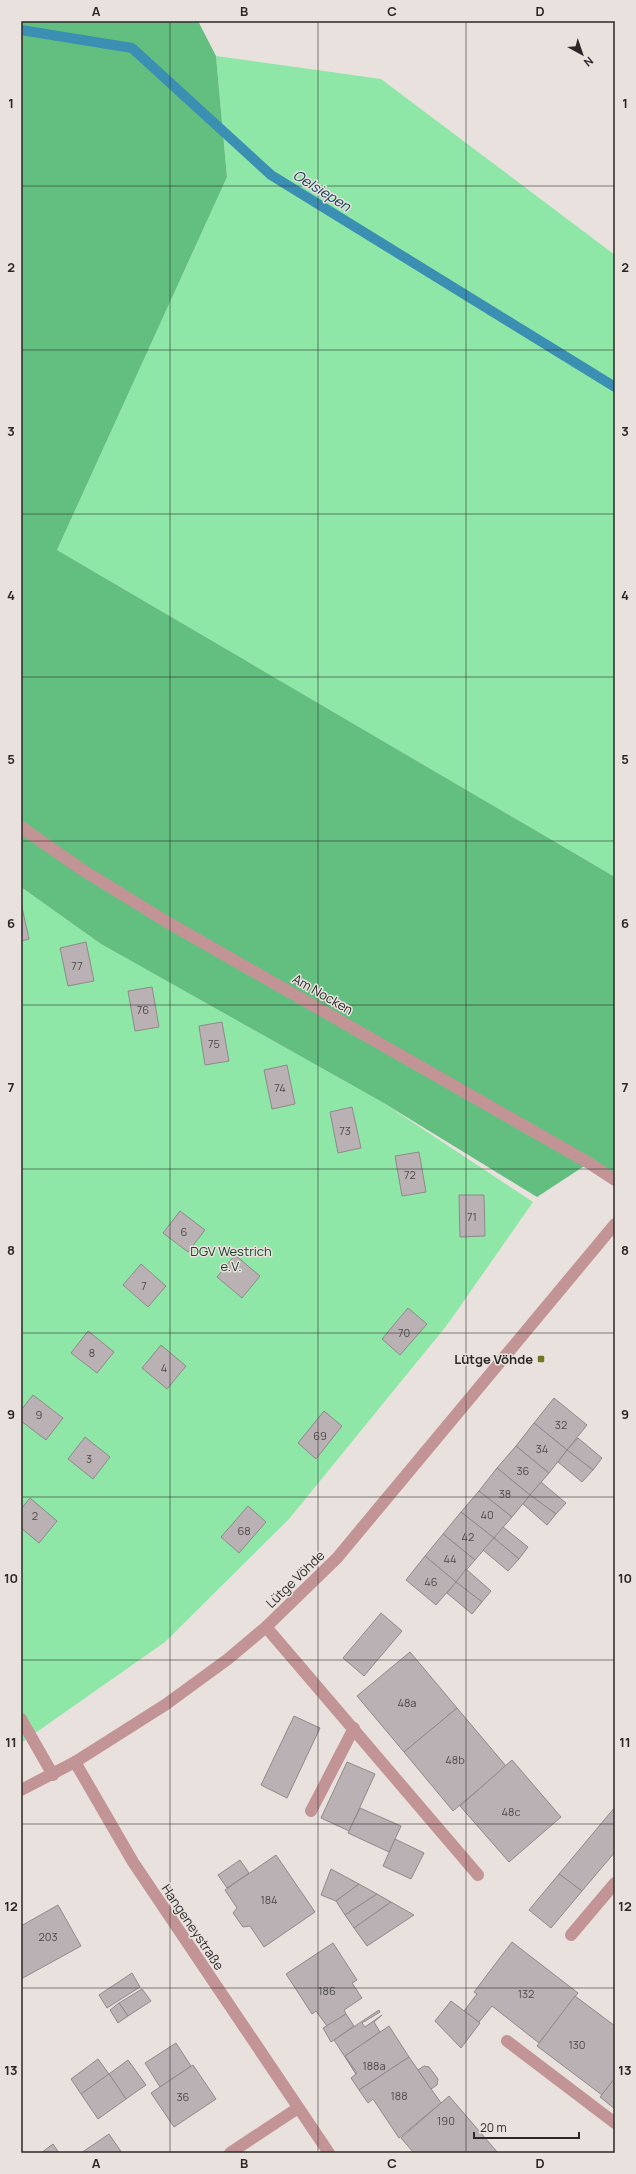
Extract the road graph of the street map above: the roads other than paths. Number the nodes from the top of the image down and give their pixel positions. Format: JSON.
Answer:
{"nodes":[{"id":1,"x":21,"y":827,"type":"edge"},
{"id":2,"x":615,"y":1180,"type":"edge"},
{"id":3,"x":615,"y":1224,"type":"edge"},
{"id":4,"x":266,"y":1626,"type":"junction"},
{"id":5,"x":21,"y":1719,"type":"edge"},
{"id":6,"x":354,"y":1728,"type":"junction"},
{"id":7,"x":75,"y":1762,"type":"junction"},
{"id":8,"x":53,"y":1775,"type":"junction"},
{"id":9,"x":21,"y":1790,"type":"edge"},
{"id":10,"x":311,"y":1811,"type":"dead end"},
{"id":11,"x":478,"y":1875,"type":"dead end"},
{"id":12,"x":615,"y":1883,"type":"edge"},
{"id":13,"x":570,"y":1935,"type":"dead end"},
{"id":14,"x":507,"y":2041,"type":"dead end"},
{"id":15,"x":298,"y":2108,"type":"junction"},
{"id":16,"x":615,"y":2122,"type":"edge"},
{"id":17,"x":230,"y":2153,"type":"edge"},
{"id":18,"x":329,"y":2153,"type":"edge"}],
"edges":[{"from":1,"to":2,"type":"street","name":"Am Nocken"},
{"from":3,"to":4,"type":"street","name":"Lütge Vöhde"},
{"from":4,"to":6,"type":"street"},
{"from":4,"to":7,"type":"street","name":"Lütge Vöhde"},
{"from":5,"to":8,"type":"street"},
{"from":6,"to":10,"type":"street"},
{"from":6,"to":11,"type":"street"},
{"from":7,"to":8,"type":"street"},
{"from":7,"to":15,"type":"street","name":"Hangeneystraße"},
{"from":8,"to":9,"type":"street"},
{"from":12,"to":13,"type":"street"},
{"from":14,"to":16,"type":"street"},
{"from":15,"to":17,"type":"street"},
{"from":15,"to":18,"type":"street","name":"Hangeneystraße"}]}
